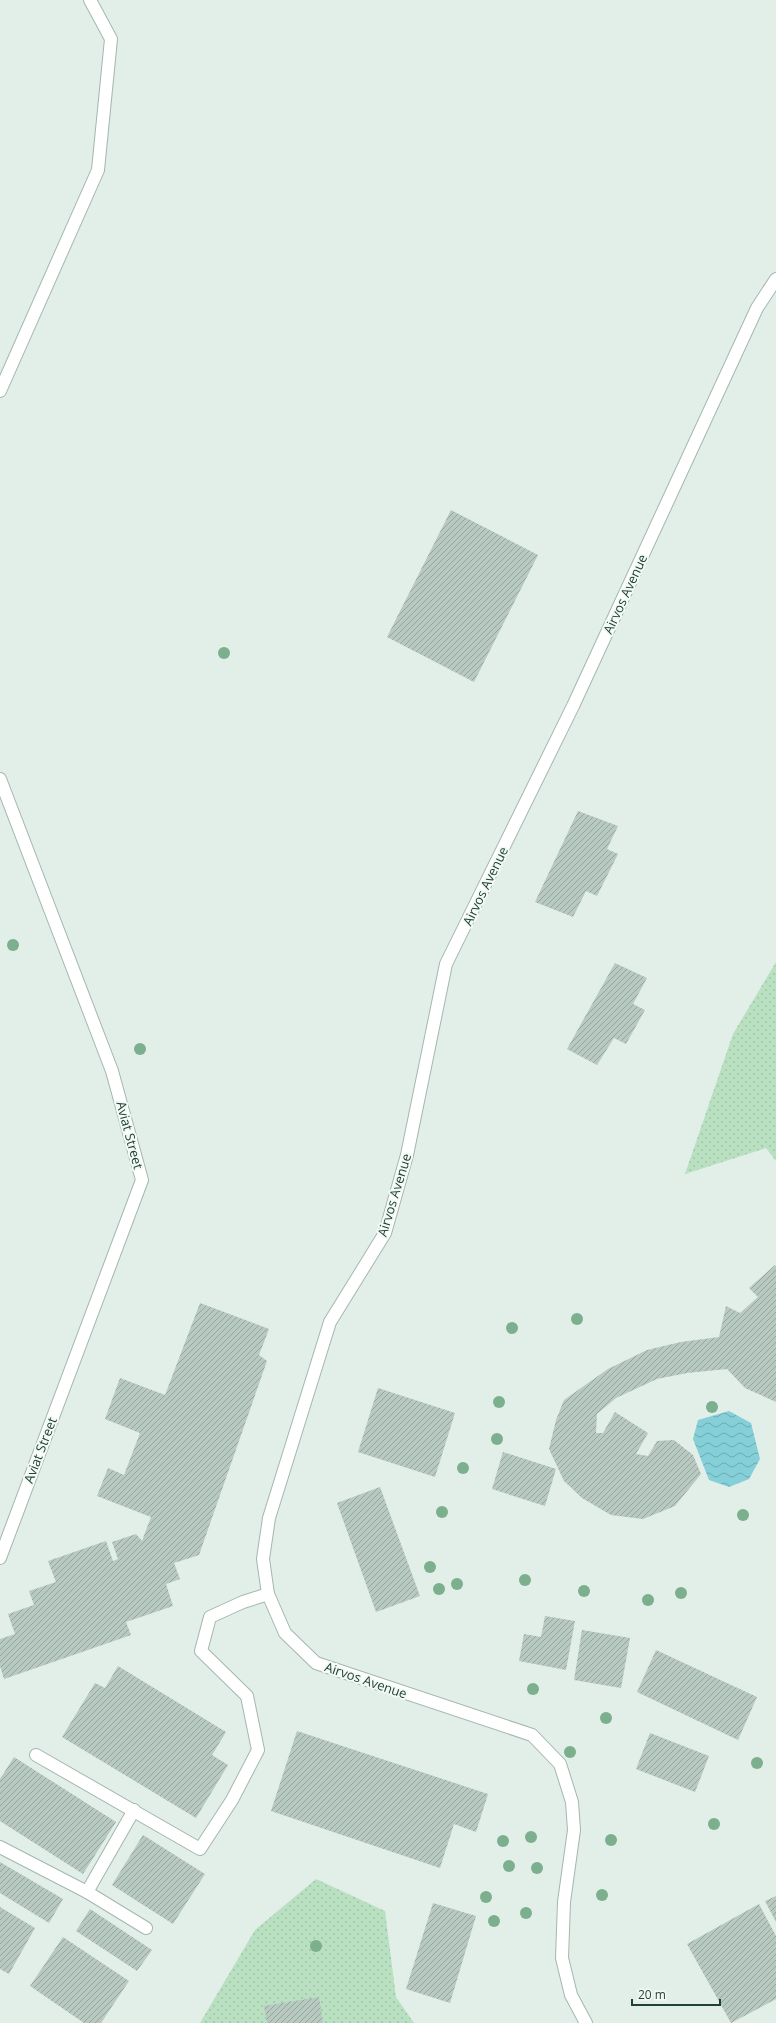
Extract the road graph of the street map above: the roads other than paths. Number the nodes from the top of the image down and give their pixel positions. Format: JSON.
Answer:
{"nodes":[{"id":1,"x":90,"y":0,"type":"edge"},
{"id":2,"x":776,"y":280,"type":"edge"},
{"id":3,"x":0,"y":391,"type":"edge"},
{"id":4,"x":0,"y":779,"type":"edge"},
{"id":5,"x":0,"y":1558,"type":"edge"},
{"id":6,"x":268,"y":1594,"type":"junction"},
{"id":7,"x":36,"y":1755,"type":"dead end"},
{"id":8,"x":134,"y":1810,"type":"junction"},
{"id":9,"x":0,"y":1847,"type":"edge"},
{"id":10,"x":87,"y":1892,"type":"junction"},
{"id":11,"x":146,"y":1928,"type":"dead end"},
{"id":12,"x":586,"y":2023,"type":"edge"}],
"edges":[{"from":1,"to":3,"type":"street"},
{"from":2,"to":6,"type":"street","name":"Airvos Avenue"},
{"from":4,"to":5,"type":"street","name":"Aviat Street"},
{"from":6,"to":8,"type":"street"},
{"from":6,"to":12,"type":"street","name":"Airvos Avenue"},
{"from":7,"to":8,"type":"street"},
{"from":8,"to":10,"type":"street"},
{"from":9,"to":10,"type":"street"},
{"from":10,"to":11,"type":"street"}]}
